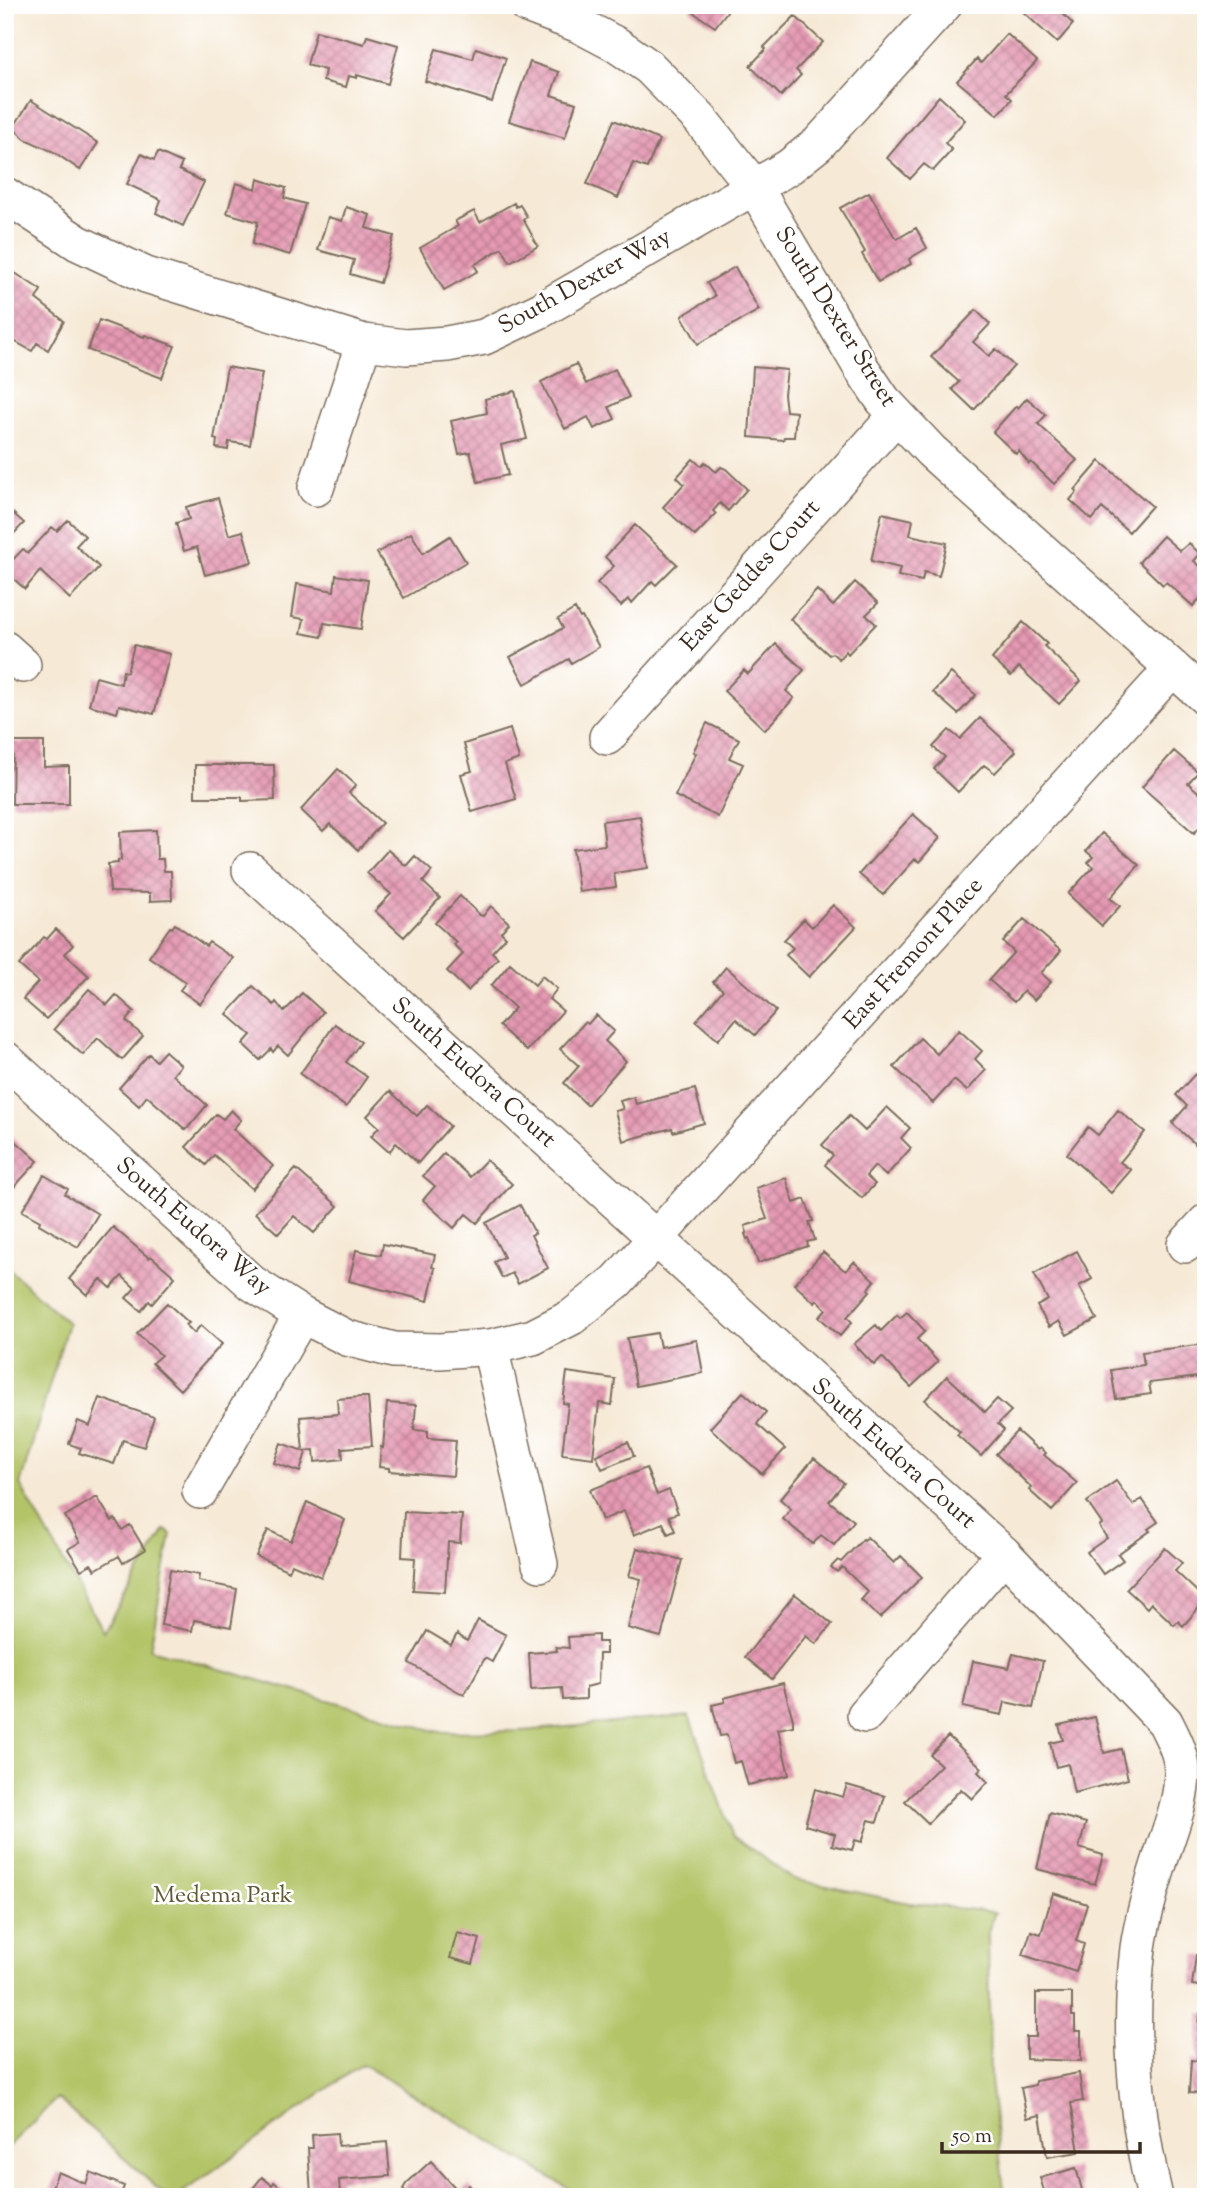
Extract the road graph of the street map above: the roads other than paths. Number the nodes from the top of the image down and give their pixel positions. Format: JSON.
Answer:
{"nodes":[{"id":1,"x":527,"y":5,"type":"edge"},
{"id":2,"x":944,"y":5,"type":"edge"},
{"id":3,"x":755,"y":188,"type":"junction"},
{"id":4,"x":5,"y":195,"type":"edge"},
{"id":5,"x":364,"y":342,"type":"junction"},
{"id":6,"x":896,"y":416,"type":"junction"},
{"id":7,"x":316,"y":488,"type":"dead end"},
{"id":8,"x":1173,"y":668,"type":"junction"},
{"id":9,"x":1206,"y":698,"type":"edge"},
{"id":10,"x":607,"y":737,"type":"dead end"},
{"id":11,"x":250,"y":870,"type":"dead end"},
{"id":12,"x":5,"y":1059,"type":"edge"},
{"id":13,"x":656,"y":1240,"type":"junction"},
{"id":14,"x":302,"y":1315,"type":"junction"},
{"id":15,"x":490,"y":1347,"type":"junction"},
{"id":16,"x":200,"y":1491,"type":"dead end"},
{"id":17,"x":1004,"y":1554,"type":"junction"},
{"id":18,"x":540,"y":1564,"type":"dead end"},
{"id":19,"x":865,"y":1715,"type":"dead end"},
{"id":20,"x":1155,"y":2197,"type":"edge"}],
"edges":[{"from":1,"to":3,"type":"street","name":"South Dexter Street"},
{"from":2,"to":3,"type":"street","name":"South Dexter Way"},
{"from":3,"to":5,"type":"street","name":"South Dexter Way"},
{"from":3,"to":6,"type":"street","name":"South Dexter Street"},
{"from":4,"to":5,"type":"street","name":"South Dexter Way"},
{"from":5,"to":7,"type":"street"},
{"from":6,"to":8,"type":"street","name":"South Dexter Street"},
{"from":6,"to":10,"type":"street","name":"East Geddes Court"},
{"from":8,"to":9,"type":"street","name":"South Dexter Street"},
{"from":8,"to":13,"type":"street","name":"East Fremont Place"},
{"from":11,"to":13,"type":"street","name":"South Eudora Court"},
{"from":12,"to":14,"type":"street","name":"South Eudora Way"},
{"from":13,"to":15,"type":"street","name":"South Eudora Way"},
{"from":13,"to":17,"type":"street","name":"South Eudora Court"},
{"from":14,"to":15,"type":"street","name":"South Eudora Way"},
{"from":14,"to":16,"type":"street"},
{"from":15,"to":18,"type":"street"},
{"from":17,"to":19,"type":"street"},
{"from":17,"to":20,"type":"street","name":"South Eudora Court"}]}
